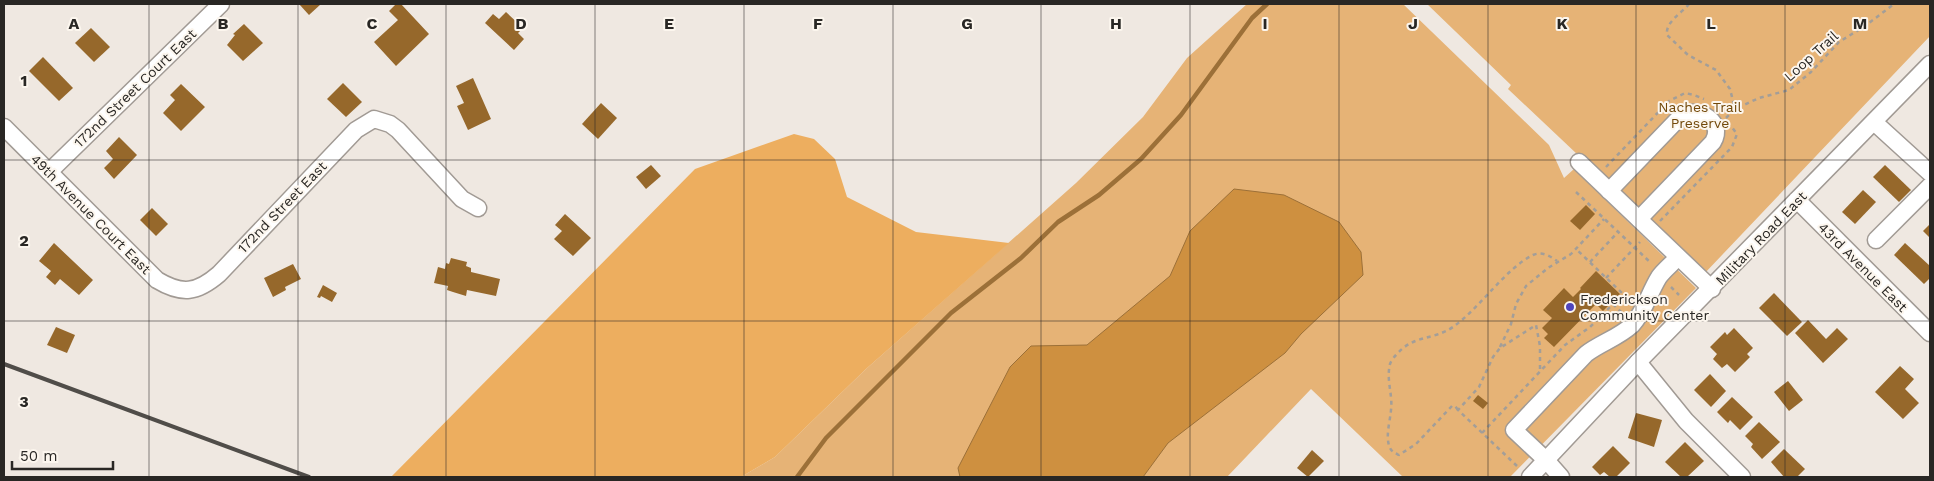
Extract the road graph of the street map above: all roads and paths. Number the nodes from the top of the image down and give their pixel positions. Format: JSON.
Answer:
{"nodes":[{"id":1,"x":221,"y":4,"type":"edge"},
{"id":2,"x":1689,"y":4,"type":"edge"},
{"id":3,"x":1894,"y":4,"type":"edge"},
{"id":4,"x":1930,"y":64,"type":"edge"},
{"id":5,"x":1707,"y":102,"type":"dead end"},
{"id":6,"x":1735,"y":109,"type":"junction"},
{"id":7,"x":1874,"y":122,"type":"junction"},
{"id":8,"x":4,"y":127,"type":"edge"},
{"id":9,"x":1579,"y":162,"type":"dead end"},
{"id":10,"x":1604,"y":168,"type":"dead end"},
{"id":11,"x":49,"y":172,"type":"junction"},
{"id":12,"x":1930,"y":173,"type":"edge"},
{"id":13,"x":1930,"y":186,"type":"edge"},
{"id":14,"x":1609,"y":191,"type":"junction"},
{"id":15,"x":1576,"y":192,"type":"dead end"},
{"id":16,"x":1797,"y":200,"type":"junction"},
{"id":17,"x":478,"y":208,"type":"dead end"},
{"id":18,"x":1604,"y":219,"type":"junction"},
{"id":19,"x":1639,"y":219,"type":"junction"},
{"id":20,"x":1655,"y":227,"type":"dead end"},
{"id":21,"x":1618,"y":232,"type":"junction"},
{"id":22,"x":1876,"y":240,"type":"dead end"},
{"id":23,"x":1640,"y":242,"type":"dead end"},
{"id":24,"x":1635,"y":248,"type":"junction"},
{"id":25,"x":1576,"y":249,"type":"junction"},
{"id":26,"x":1678,"y":257,"type":"junction"},
{"id":27,"x":1557,"y":261,"type":"junction"},
{"id":28,"x":1590,"y":262,"type":"junction"},
{"id":29,"x":1656,"y":268,"type":"dead end"},
{"id":30,"x":1606,"y":278,"type":"junction"},
{"id":31,"x":1712,"y":289,"type":"junction"},
{"id":32,"x":183,"y":290,"type":"joint"},
{"id":33,"x":1613,"y":304,"type":"junction"},
{"id":34,"x":1627,"y":318,"type":"dead end"},
{"id":35,"x":1930,"y":333,"type":"edge"},
{"id":36,"x":1500,"y":348,"type":"junction"},
{"id":37,"x":1638,"y":362,"type":"junction"},
{"id":38,"x":1540,"y":372,"type":"junction"},
{"id":39,"x":1458,"y":410,"type":"junction"},
{"id":40,"x":1482,"y":433,"type":"junction"},
{"id":41,"x":1546,"y":460,"type":"junction"},
{"id":42,"x":1517,"y":466,"type":"dead end"},
{"id":43,"x":1530,"y":477,"type":"edge"},
{"id":44,"x":1561,"y":477,"type":"edge"},
{"id":45,"x":1742,"y":477,"type":"edge"}],
"edges":[{"from":1,"to":11,"type":"street","name":"172nd Street Court East"},
{"from":2,"to":6,"type":"path"},
{"from":3,"to":6,"type":"path","name":"Loop Trail"},
{"from":4,"to":7,"type":"street","name":"Military Road East"},
{"from":5,"to":10,"type":"path"},
{"from":6,"to":20,"type":"path","name":"Loop Trail"},
{"from":7,"to":12,"type":"street"},
{"from":7,"to":16,"type":"street","name":"Military Road East"},
{"from":8,"to":11,"type":"street","name":"49th Avenue Court East"},
{"from":9,"to":14,"type":"street"},
{"from":11,"to":32,"type":"street","name":"49th Avenue Court East"},
{"from":13,"to":22,"type":"street"},
{"from":14,"to":19,"type":"street"},
{"from":14,"to":19,"type":"street"},
{"from":15,"to":18,"type":"path"},
{"from":16,"to":31,"type":"street","name":"Military Road East"},
{"from":16,"to":35,"type":"street","name":"43rd Avenue East"},
{"from":17,"to":32,"type":"street","name":"172nd Street East"},
{"from":18,"to":21,"type":"path"},
{"from":18,"to":25,"type":"path"},
{"from":19,"to":26,"type":"street"},
{"from":21,"to":24,"type":"path"},
{"from":21,"to":28,"type":"path"},
{"from":23,"to":24,"type":"path"},
{"from":24,"to":29,"type":"path"},
{"from":24,"to":30,"type":"path"},
{"from":25,"to":27,"type":"path"},
{"from":25,"to":28,"type":"path"},
{"from":26,"to":31,"type":"street"},
{"from":26,"to":41,"type":"street"},
{"from":27,"to":36,"type":"path"},
{"from":27,"to":39,"type":"path"},
{"from":28,"to":30,"type":"path"},
{"from":30,"to":33,"type":"path"},
{"from":31,"to":37,"type":"street","name":"Military Road East"},
{"from":33,"to":34,"type":"path"},
{"from":33,"to":38,"type":"path"},
{"from":36,"to":38,"type":"path"},
{"from":36,"to":39,"type":"path"},
{"from":37,"to":41,"type":"street","name":"Military Road East"},
{"from":37,"to":45,"type":"street"},
{"from":38,"to":40,"type":"path"},
{"from":39,"to":40,"type":"path"},
{"from":40,"to":42,"type":"path"},
{"from":41,"to":43,"type":"street","name":"Military Road East"},
{"from":41,"to":44,"type":"street"}]}
